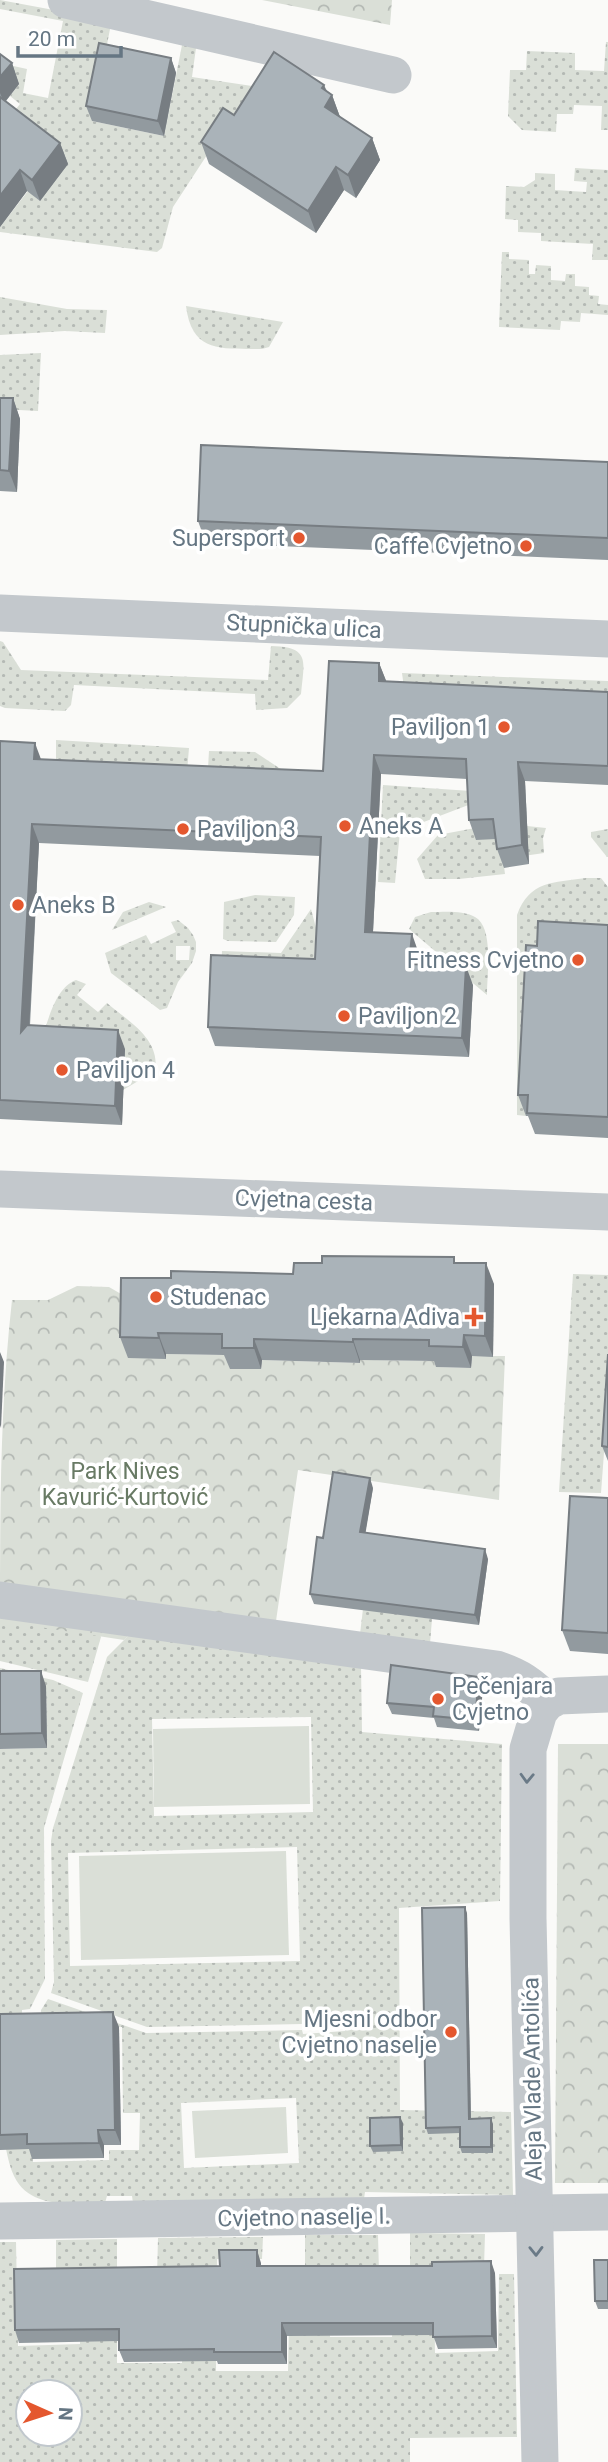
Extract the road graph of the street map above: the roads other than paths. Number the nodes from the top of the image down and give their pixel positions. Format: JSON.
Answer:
{"nodes":[{"id":1,"x":66,"y":0,"type":"edge"},
{"id":2,"x":393,"y":75,"type":"dead end"},
{"id":3,"x":0,"y":613,"type":"edge"},
{"id":4,"x":608,"y":639,"type":"edge"},
{"id":5,"x":0,"y":1189,"type":"edge"},
{"id":6,"x":608,"y":1212,"type":"edge"},
{"id":7,"x":0,"y":1600,"type":"edge"},
{"id":8,"x":608,"y":1693,"type":"edge"},
{"id":9,"x":547,"y":1702,"type":"junction"},
{"id":10,"x":608,"y":2212,"type":"edge"},
{"id":11,"x":535,"y":2214,"type":"junction"},
{"id":12,"x":0,"y":2221,"type":"edge"},
{"id":13,"x":540,"y":2462,"type":"edge"}],
"edges":[{"from":1,"to":2,"type":"street"},
{"from":3,"to":4,"type":"street","name":"Stupnička ulica"},
{"from":5,"to":6,"type":"street","name":"Cvjetna cesta"},
{"from":7,"to":9,"type":"street"},
{"from":8,"to":9,"type":"street"},
{"from":9,"to":11,"type":"street","name":"Aleja Vlade Antolića","one_way":true},
{"from":10,"to":11,"type":"street","name":"Cvjetno naselje I."},
{"from":11,"to":12,"type":"street","name":"Cvjetno naselje I."},
{"from":11,"to":13,"type":"street","name":"Aleja Vlade Antolića","one_way":true}]}
